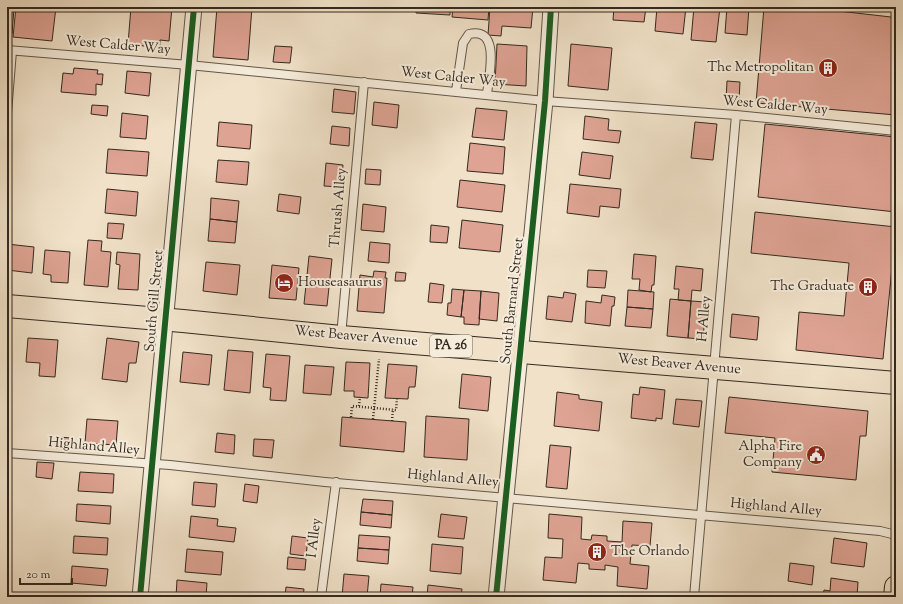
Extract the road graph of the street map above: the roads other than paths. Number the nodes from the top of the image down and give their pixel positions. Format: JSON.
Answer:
{"nodes":[{"id":1,"x":194,"y":7,"type":"edge"},
{"id":2,"x":551,"y":7,"type":"edge"},
{"id":3,"x":9,"y":50,"type":"edge"},
{"id":4,"x":189,"y":65,"type":"junction"},
{"id":5,"x":364,"y":82,"type":"junction"},
{"id":6,"x":456,"y":91,"type":"junction"},
{"id":7,"x":487,"y":94,"type":"junction"},
{"id":8,"x":545,"y":101,"type":"junction"},
{"id":9,"x":7,"y":113,"type":"edge"},
{"id":10,"x":736,"y":115,"type":"junction"},
{"id":11,"x":896,"y":131,"type":"edge"},
{"id":12,"x":7,"y":306,"type":"edge"},
{"id":13,"x":165,"y":319,"type":"junction"},
{"id":14,"x":341,"y":337,"type":"junction"},
{"id":15,"x":519,"y":352,"type":"junction"},
{"id":16,"x":714,"y":369,"type":"junction"},
{"id":17,"x":896,"y":383,"type":"edge"},
{"id":18,"x":7,"y":453,"type":"edge"},
{"id":19,"x":152,"y":465,"type":"junction"},
{"id":20,"x":336,"y":482,"type":"junction"},
{"id":21,"x":505,"y":496,"type":"junction"},
{"id":22,"x":701,"y":515,"type":"junction"},
{"id":23,"x":896,"y":535,"type":"edge"},
{"id":24,"x":896,"y":587,"type":"edge"},
{"id":25,"x":140,"y":597,"type":"edge"},
{"id":26,"x":321,"y":597,"type":"edge"},
{"id":27,"x":496,"y":597,"type":"edge"},
{"id":28,"x":694,"y":597,"type":"edge"},
{"id":29,"x":895,"y":597,"type":"edge"}],
"edges":[{"from":1,"to":4,"type":"street","name":"South Gill Street"},
{"from":2,"to":8,"type":"street","name":"South Barnard Street"},
{"from":3,"to":4,"type":"lane","name":"West Calder Way"},
{"from":3,"to":9,"type":"lane"},
{"from":4,"to":5,"type":"lane","name":"West Calder Way"},
{"from":4,"to":13,"type":"street","name":"South Gill Street"},
{"from":5,"to":6,"type":"lane","name":"West Calder Way"},
{"from":5,"to":14,"type":"lane","name":"Thrush Alley"},
{"from":6,"to":7,"type":"lane","name":"West Calder Way"},
{"from":6,"to":7,"type":"lane"},
{"from":7,"to":8,"type":"lane","name":"West Calder Way"},
{"from":8,"to":10,"type":"lane","name":"West Calder Way"},
{"from":8,"to":15,"type":"street","name":"South Barnard Street"},
{"from":10,"to":11,"type":"lane","name":"West Calder Way"},
{"from":10,"to":16,"type":"lane","name":"H Alley"},
{"from":12,"to":13,"type":"main road","name":"West Beaver Avenue","number":"PA 26"},
{"from":13,"to":14,"type":"main road","name":"West Beaver Avenue","number":"PA 26"},
{"from":13,"to":19,"type":"street","name":"South Gill Street"},
{"from":14,"to":15,"type":"main road","name":"West Beaver Avenue","number":"PA 26"},
{"from":15,"to":16,"type":"main road","name":"West Beaver Avenue","number":"PA 26"},
{"from":15,"to":21,"type":"street","name":"South Barnard Street"},
{"from":16,"to":17,"type":"main road","name":"West Beaver Avenue","number":"PA 26"},
{"from":16,"to":22,"type":"lane","name":"H Alley"},
{"from":18,"to":19,"type":"lane","name":"Highland Alley"},
{"from":19,"to":20,"type":"lane","name":"Highland Alley"},
{"from":19,"to":25,"type":"street","name":"South Gill Street"},
{"from":20,"to":21,"type":"lane","name":"Highland Alley"},
{"from":20,"to":26,"type":"lane","name":"I Alley"},
{"from":21,"to":22,"type":"lane","name":"Highland Alley"},
{"from":21,"to":27,"type":"street","name":"South Barnard Street"},
{"from":22,"to":23,"type":"lane","name":"Highland Alley"},
{"from":22,"to":28,"type":"lane","name":"H Alley"},
{"from":24,"to":29,"type":"main road"}]}
